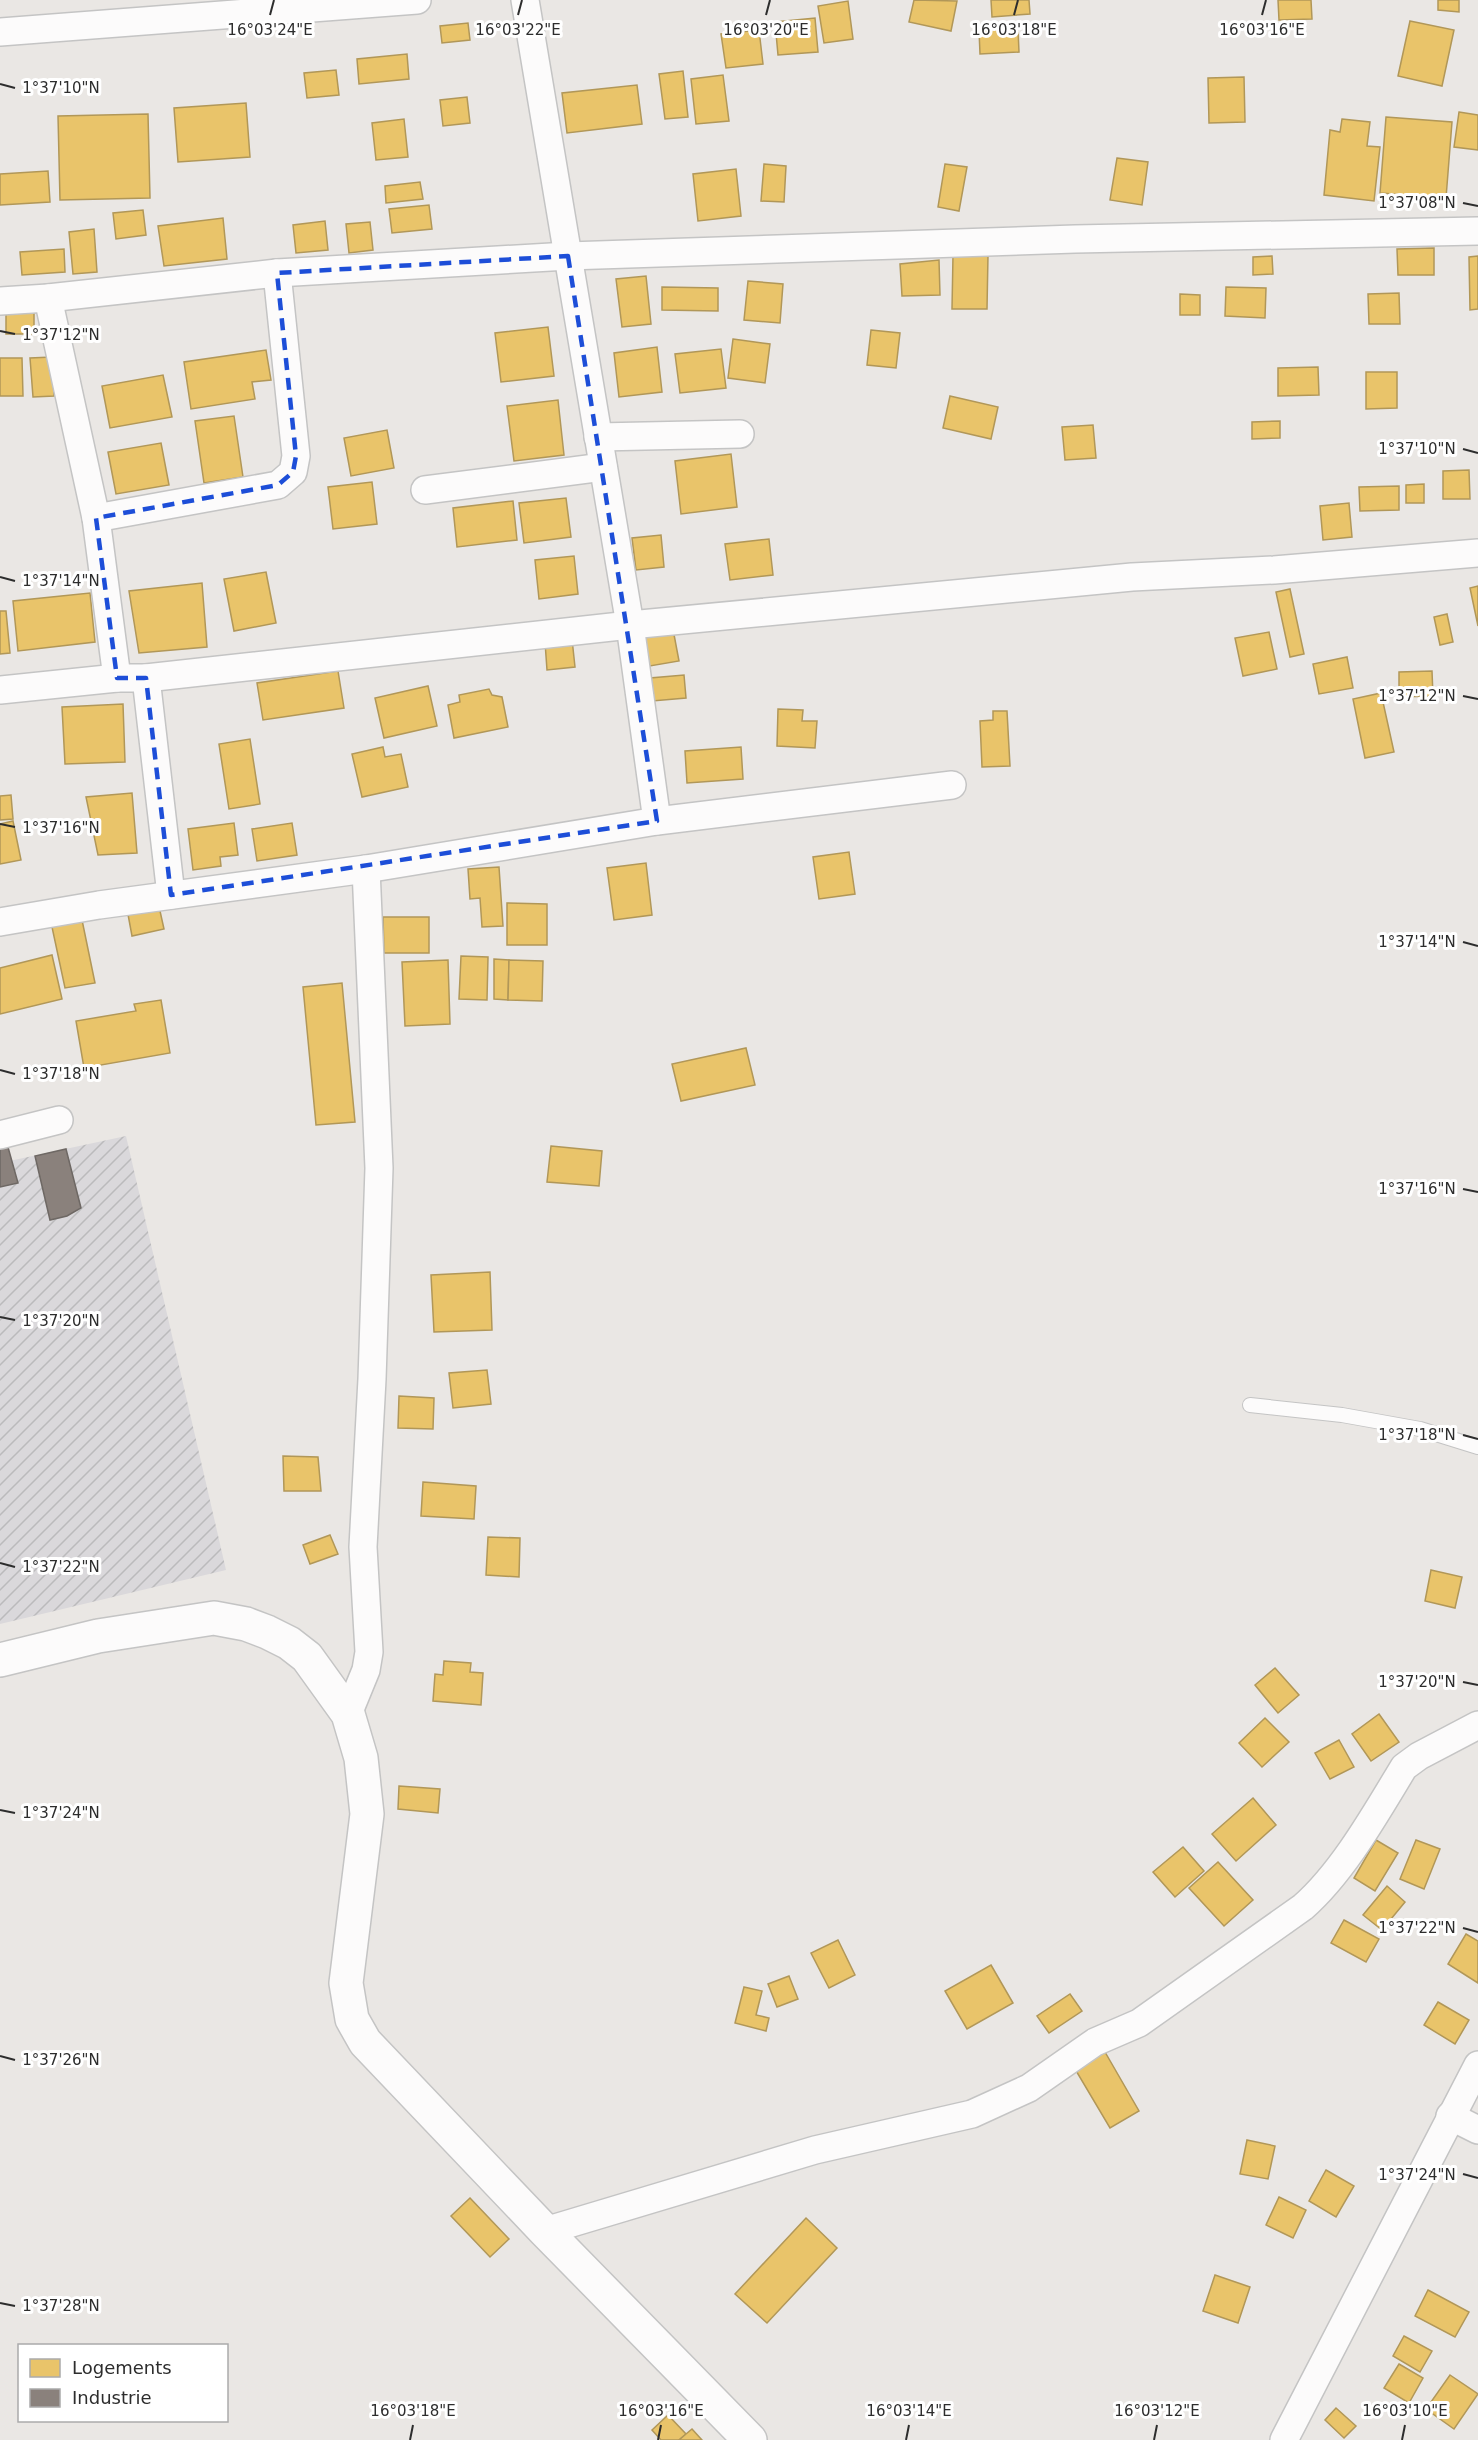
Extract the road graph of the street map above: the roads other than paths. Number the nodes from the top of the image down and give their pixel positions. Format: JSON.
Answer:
{"nodes":[{"id":1,"x":417,"y":0,"type":"edge"},
{"id":2,"x":525,"y":0,"type":"edge"},
{"id":3,"x":0,"y":32,"type":"edge"},
{"id":4,"x":1478,"y":231,"type":"edge"},
{"id":5,"x":568,"y":256,"type":"junction"},
{"id":6,"x":277,"y":273,"type":"junction"},
{"id":7,"x":48,"y":298,"type":"junction"},
{"id":8,"x":0,"y":301,"type":"edge"},
{"id":9,"x":740,"y":435,"type":"dead end"},
{"id":10,"x":598,"y":437,"type":"junction"},
{"id":11,"x":603,"y":467,"type":"junction"},
{"id":12,"x":425,"y":490,"type":"dead end"},
{"id":13,"x":96,"y":518,"type":"junction"},
{"id":14,"x":1478,"y":553,"type":"edge"},
{"id":15,"x":630,"y":625,"type":"junction"},
{"id":16,"x":117,"y":678,"type":"junction"},
{"id":17,"x":146,"y":678,"type":"junction"},
{"id":18,"x":0,"y":690,"type":"edge"},
{"id":19,"x":952,"y":784,"type":"dead end"},
{"id":20,"x":657,"y":821,"type":"junction"},
{"id":21,"x":366,"y":869,"type":"junction"},
{"id":22,"x":171,"y":896,"type":"junction"},
{"id":23,"x":0,"y":922,"type":"edge"},
{"id":24,"x":59,"y":1120,"type":"dead end"},
{"id":25,"x":0,"y":1135,"type":"edge"},
{"id":26,"x":1250,"y":1405,"type":"dead end"},
{"id":27,"x":1478,"y":1447,"type":"edge"},
{"id":28,"x":0,"y":1660,"type":"edge"},
{"id":29,"x":348,"y":1714,"type":"junction"},
{"id":30,"x":1478,"y":1725,"type":"edge"},
{"id":31,"x":1478,"y":2065,"type":"edge"},
{"id":32,"x":1450,"y":2116,"type":"junction"},
{"id":33,"x":1478,"y":2130,"type":"edge"},
{"id":34,"x":545,"y":2231,"type":"junction"},
{"id":35,"x":750,"y":2440,"type":"edge"},
{"id":36,"x":1284,"y":2440,"type":"edge"}],
"edges":[{"from":1,"to":3,"type":"street"},
{"from":2,"to":5,"type":"street"},
{"from":4,"to":5,"type":"street"},
{"from":5,"to":6,"type":"street"},
{"from":5,"to":10,"type":"street"},
{"from":6,"to":7,"type":"street"},
{"from":6,"to":13,"type":"street"},
{"from":7,"to":8,"type":"street"},
{"from":7,"to":13,"type":"street"},
{"from":9,"to":10,"type":"street"},
{"from":10,"to":11,"type":"street"},
{"from":11,"to":12,"type":"street"},
{"from":11,"to":15,"type":"street"},
{"from":13,"to":16,"type":"street"},
{"from":14,"to":15,"type":"street"},
{"from":15,"to":17,"type":"street"},
{"from":15,"to":20,"type":"street"},
{"from":16,"to":17,"type":"street"},
{"from":16,"to":18,"type":"street"},
{"from":17,"to":22,"type":"street"},
{"from":19,"to":20,"type":"street"},
{"from":20,"to":21,"type":"street"},
{"from":21,"to":22,"type":"street"},
{"from":21,"to":29,"type":"street"},
{"from":22,"to":23,"type":"street"},
{"from":24,"to":25,"type":"street"},
{"from":26,"to":27,"type":"lane"},
{"from":28,"to":29,"type":"street"},
{"from":29,"to":34,"type":"street"},
{"from":30,"to":34,"type":"street"},
{"from":31,"to":32,"type":"street"},
{"from":32,"to":33,"type":"street"},
{"from":32,"to":36,"type":"street"},
{"from":34,"to":35,"type":"street"}]}
